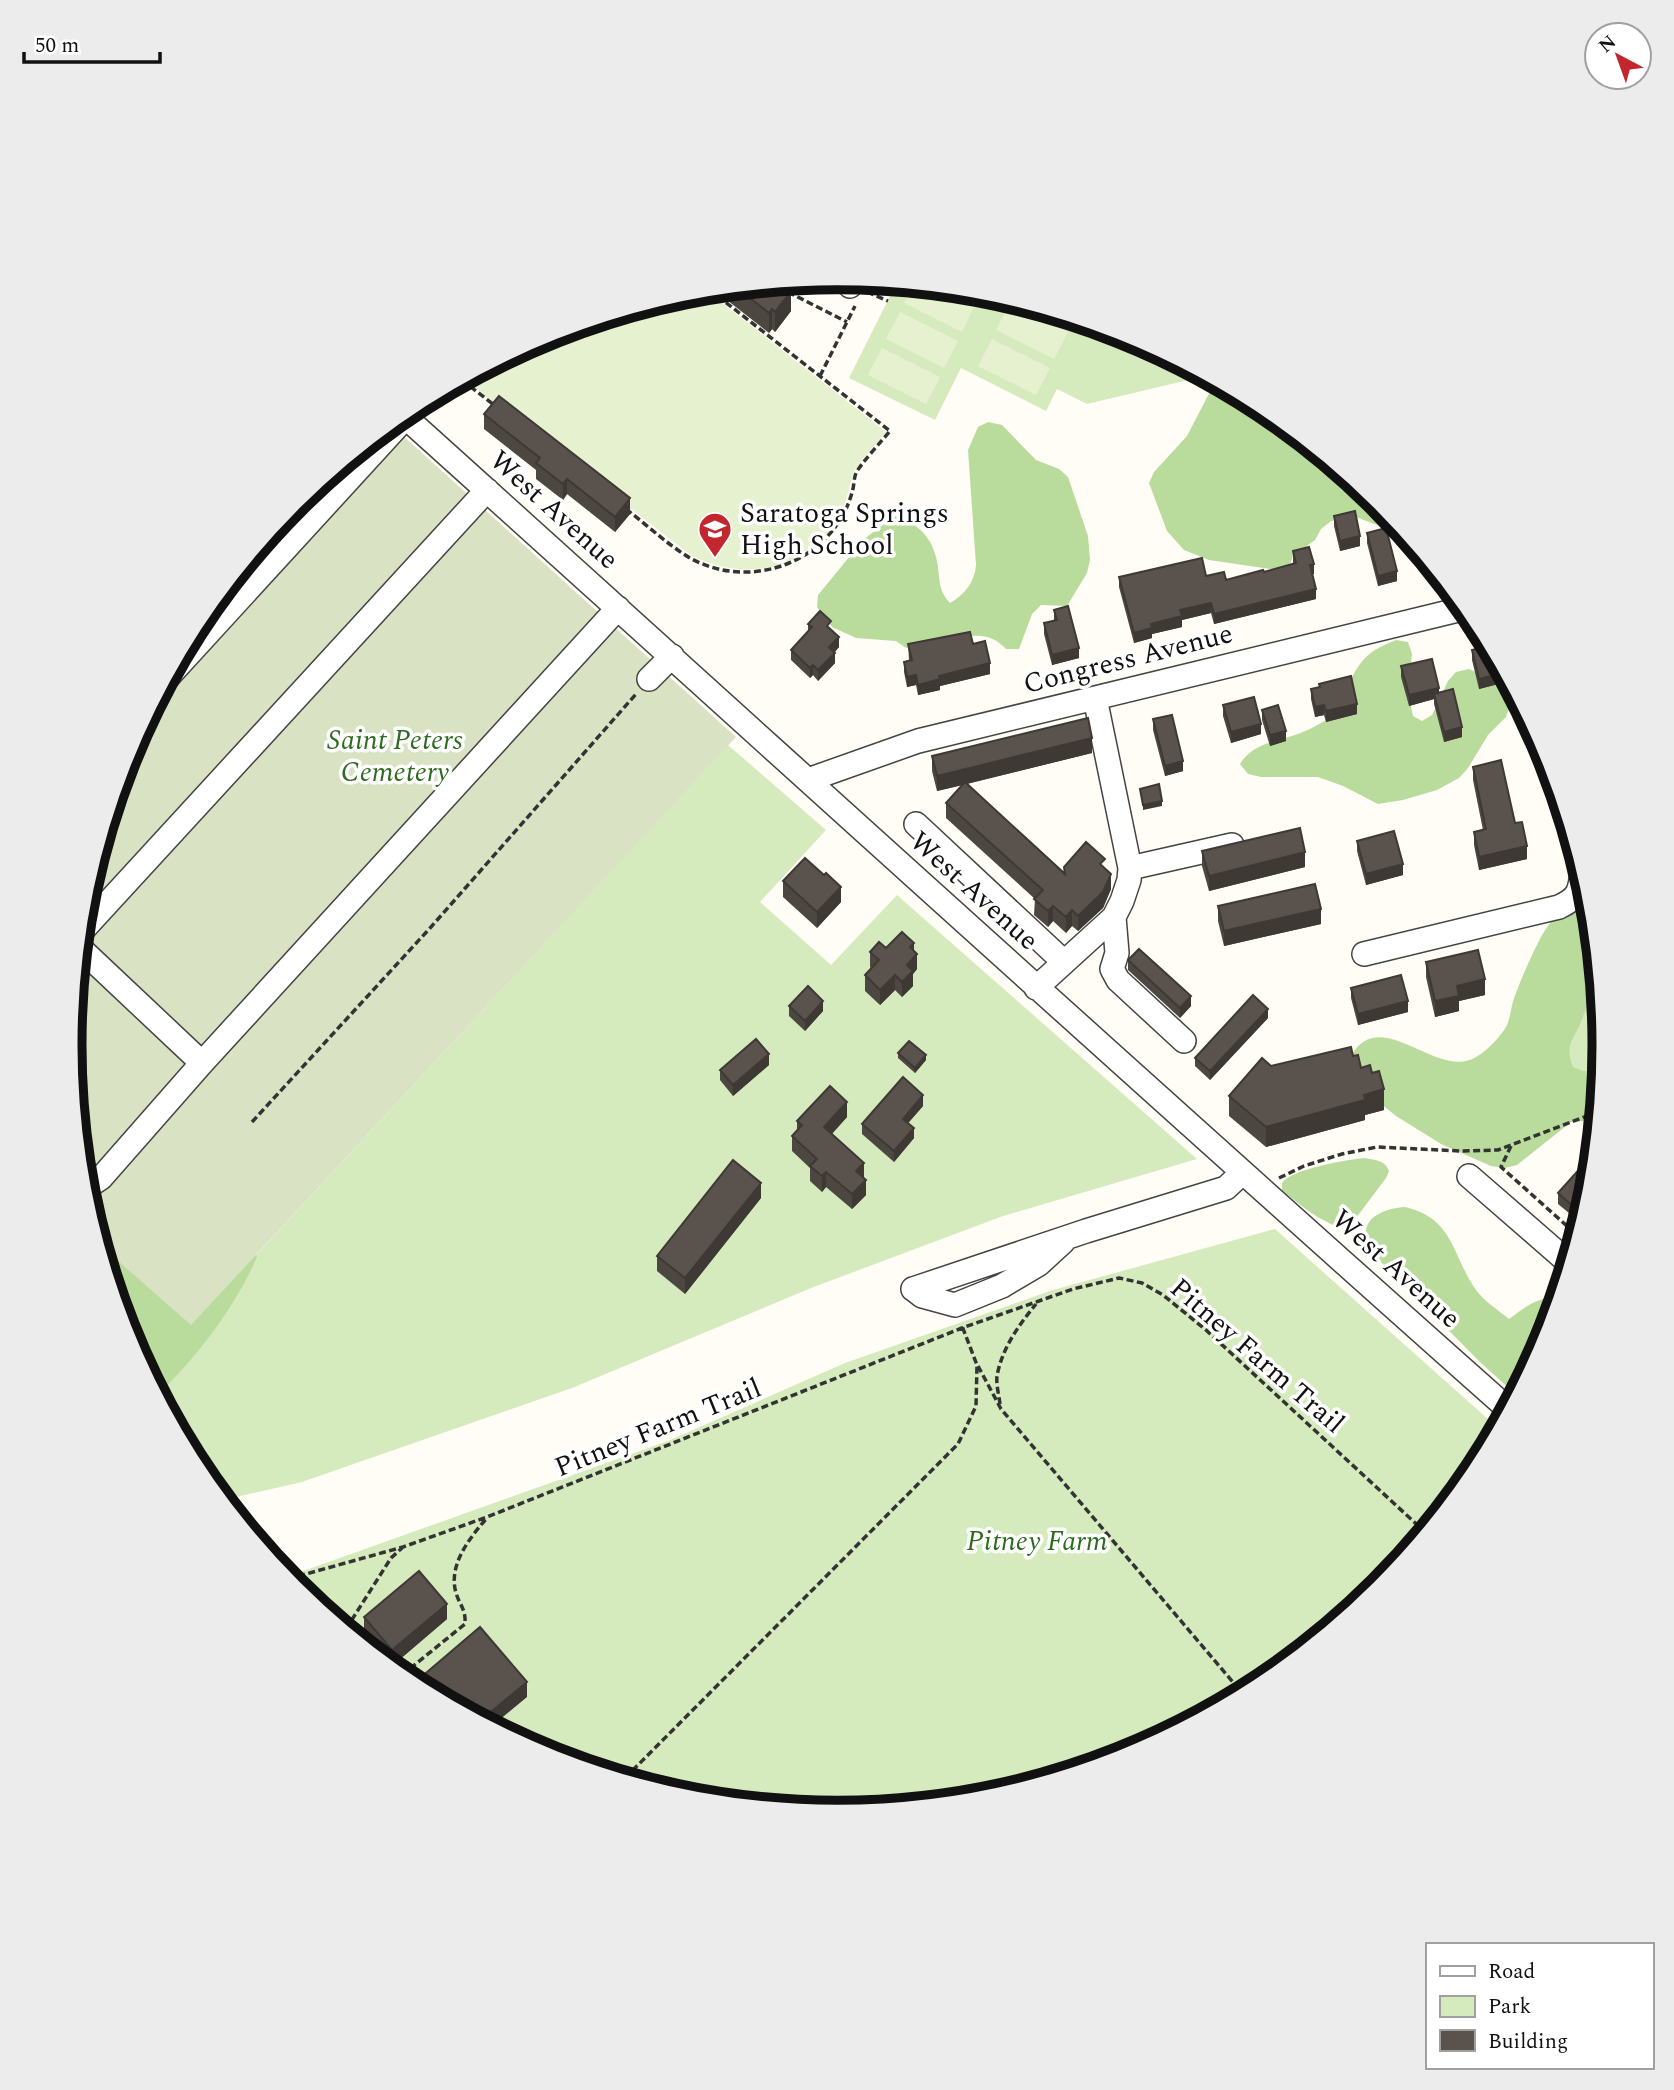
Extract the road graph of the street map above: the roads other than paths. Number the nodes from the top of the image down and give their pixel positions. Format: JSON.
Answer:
{"nodes":[{"id":1,"x":411,"y":422,"type":"edge"},
{"id":2,"x":374,"y":450,"type":"edge"},
{"id":3,"x":487,"y":490,"type":"junction"},
{"id":4,"x":618,"y":608,"type":"junction"},
{"id":5,"x":1454,"y":611,"type":"edge"},
{"id":6,"x":198,"y":644,"type":"edge"},
{"id":7,"x":671,"y":656,"type":"junction"},
{"id":8,"x":649,"y":679,"type":"road end"},
{"id":9,"x":1095,"y":698,"type":"junction"},
{"id":10,"x":808,"y":780,"type":"junction"},
{"id":11,"x":916,"y":824,"type":"dead end"},
{"id":12,"x":1249,"y":841,"type":"edge"},
{"id":13,"x":1130,"y":868,"type":"junction"},
{"id":14,"x":1576,"y":895,"type":"edge"},
{"id":15,"x":1114,"y":917,"type":"junction"},
{"id":16,"x":94,"y":918,"type":"edge"},
{"id":17,"x":1364,"y":954,"type":"dead end"},
{"id":18,"x":88,"y":956,"type":"edge"},
{"id":19,"x":1064,"y":962,"type":"junction"},
{"id":20,"x":1036,"y":988,"type":"junction"},
{"id":21,"x":1184,"y":1041,"type":"dead end"},
{"id":22,"x":202,"y":1063,"type":"junction"},
{"id":23,"x":1242,"y":1173,"type":"junction"},
{"id":24,"x":1469,"y":1176,"type":"dead end"},
{"id":25,"x":95,"y":1182,"type":"edge"},
{"id":26,"x":1068,"y":1237,"type":"junction"},
{"id":27,"x":1561,"y":1256,"type":"edge"},
{"id":28,"x":1501,"y":1403,"type":"edge"}],
"edges":[{"from":1,"to":3,"type":"street","name":"West Avenue"},
{"from":2,"to":6,"type":"street"},
{"from":3,"to":4,"type":"street","name":"West Avenue"},
{"from":3,"to":16,"type":"street"},
{"from":4,"to":7,"type":"street","name":"West Avenue"},
{"from":4,"to":22,"type":"street"},
{"from":5,"to":9,"type":"street","name":"Congress Avenue"},
{"from":7,"to":8,"type":"street"},
{"from":7,"to":10,"type":"street","name":"West Avenue"},
{"from":9,"to":10,"type":"street","name":"Congress Avenue"},
{"from":9,"to":13,"type":"street"},
{"from":10,"to":20,"type":"street","name":"West Avenue"},
{"from":11,"to":19,"type":"street"},
{"from":12,"to":13,"type":"street"},
{"from":13,"to":15,"type":"street"},
{"from":14,"to":17,"type":"street"},
{"from":15,"to":19,"type":"street"},
{"from":15,"to":21,"type":"street"},
{"from":18,"to":22,"type":"street"},
{"from":19,"to":20,"type":"street"},
{"from":20,"to":23,"type":"street","name":"West Avenue"},
{"from":22,"to":25,"type":"street"},
{"from":23,"to":26,"type":"street"},
{"from":23,"to":28,"type":"street","name":"West Avenue"},
{"from":24,"to":27,"type":"street"},
{"from":26,"to":26,"type":"street"}]}
